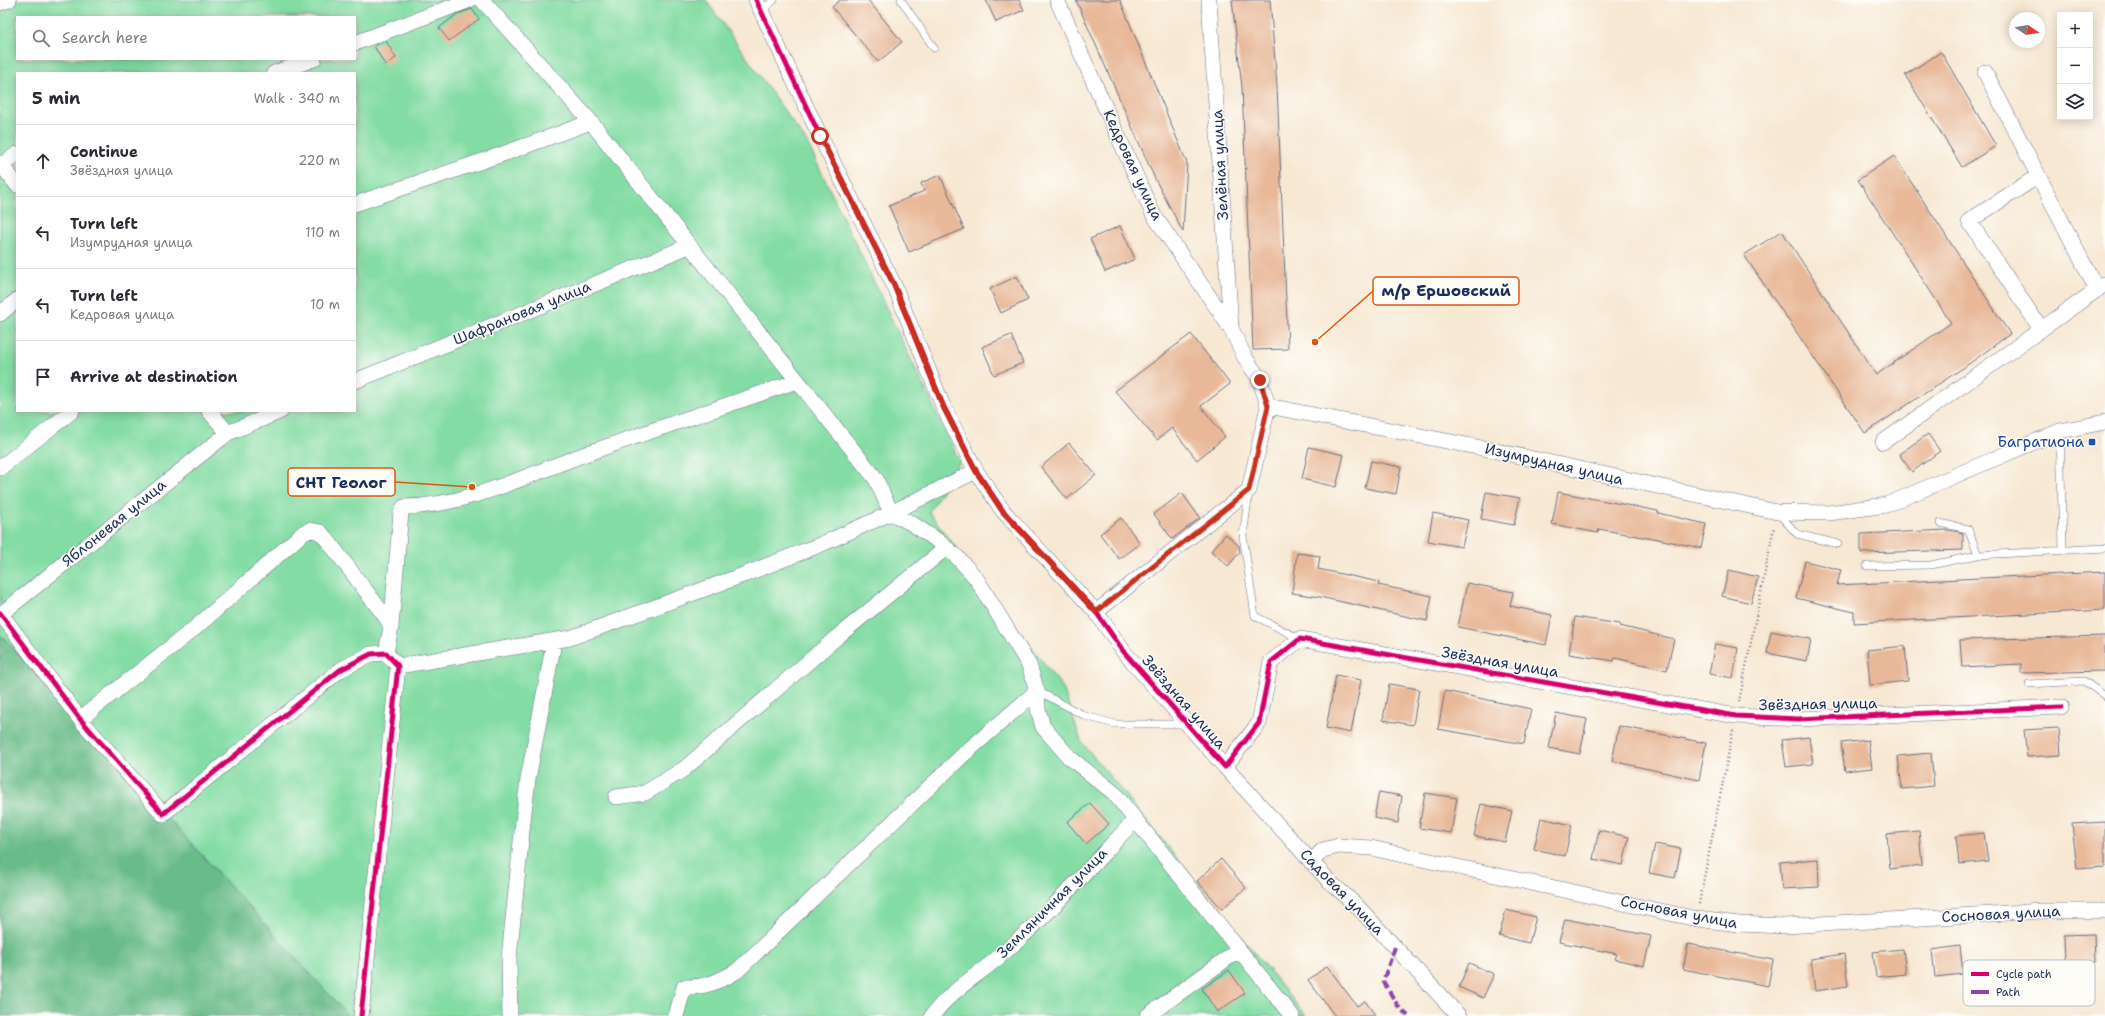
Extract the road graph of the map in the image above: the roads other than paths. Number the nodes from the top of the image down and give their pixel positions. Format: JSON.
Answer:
{"nodes":[{"id":1,"x":9,"y":0,"type":"edge"},
{"id":2,"x":470,"y":0,"type":"edge"},
{"id":3,"x":482,"y":0,"type":"edge"},
{"id":4,"x":774,"y":0,"type":"edge"},
{"id":5,"x":901,"y":0,"type":"edge"},
{"id":6,"x":1057,"y":0,"type":"edge"},
{"id":7,"x":1209,"y":0,"type":"edge"},
{"id":8,"x":0,"y":3,"type":"edge"},
{"id":9,"x":759,"y":5,"type":"edge"},
{"id":10,"x":356,"y":44,"type":"edge"},
{"id":11,"x":934,"y":48,"type":"dead end"},
{"id":12,"x":311,"y":60,"type":"edge"},
{"id":13,"x":277,"y":72,"type":"edge"},
{"id":14,"x":1985,"y":72,"type":"dead end"},
{"id":15,"x":591,"y":122,"type":"junction"},
{"id":16,"x":16,"y":155,"type":"edge"},
{"id":17,"x":1,"y":165,"type":"edge"},
{"id":18,"x":2038,"y":176,"type":"junction"},
{"id":19,"x":16,"y":184,"type":"edge"},
{"id":20,"x":356,"y":204,"type":"edge"},
{"id":21,"x":689,"y":246,"type":"junction"},
{"id":22,"x":2101,"y":287,"type":"edge"},
{"id":23,"x":16,"y":301,"type":"edge"},
{"id":24,"x":0,"y":314,"type":"edge"},
{"id":25,"x":2041,"y":329,"type":"junction"},
{"id":26,"x":1232,"y":330,"type":"junction"},
{"id":27,"x":356,"y":381,"type":"edge"},
{"id":28,"x":798,"y":381,"type":"junction"},
{"id":29,"x":1268,"y":406,"type":"junction"},
{"id":30,"x":71,"y":412,"type":"edge"},
{"id":31,"x":210,"y":412,"type":"edge"},
{"id":32,"x":279,"y":412,"type":"edge"},
{"id":33,"x":2105,"y":422,"type":"edge"},
{"id":34,"x":2060,"y":431,"type":"junction"},
{"id":35,"x":228,"y":433,"type":"junction"},
{"id":36,"x":1883,"y":442,"type":"dead end"},
{"id":37,"x":0,"y":468,"type":"edge"},
{"id":38,"x":976,"y":471,"type":"junction"},
{"id":39,"x":1249,"y":490,"type":"junction"},
{"id":40,"x":1777,"y":512,"type":"junction"},
{"id":41,"x":891,"y":513,"type":"junction"},
{"id":42,"x":1940,"y":523,"type":"dead end"},
{"id":43,"x":1838,"y":544,"type":"dead end"},
{"id":44,"x":946,"y":548,"type":"junction"},
{"id":45,"x":2105,"y":548,"type":"edge"},
{"id":46,"x":2063,"y":550,"type":"junction"},
{"id":47,"x":1978,"y":555,"type":"junction"},
{"id":48,"x":1867,"y":566,"type":"dead end"},
{"id":49,"x":1096,"y":612,"type":"junction"},
{"id":50,"x":0,"y":613,"type":"edge"},
{"id":51,"x":391,"y":627,"type":"junction"},
{"id":52,"x":1300,"y":639,"type":"junction"},
{"id":53,"x":554,"y":642,"type":"junction"},
{"id":54,"x":386,"y":653,"type":"junction"},
{"id":55,"x":398,"y":666,"type":"junction"},
{"id":56,"x":2029,"y":684,"type":"dead end"},
{"id":57,"x":1037,"y":691,"type":"junction"},
{"id":58,"x":2105,"y":696,"type":"edge"},
{"id":59,"x":2061,"y":707,"type":"dead end"},
{"id":60,"x":80,"y":719,"type":"junction"},
{"id":61,"x":1187,"y":724,"type":"junction"},
{"id":62,"x":1225,"y":767,"type":"junction"},
{"id":63,"x":616,"y":797,"type":"dead end"},
{"id":64,"x":1135,"y":820,"type":"junction"},
{"id":65,"x":1311,"y":862,"type":"junction"},
{"id":66,"x":2105,"y":911,"type":"edge"},
{"id":67,"x":1239,"y":950,"type":"junction"},
{"id":68,"x":361,"y":1016,"type":"edge"},
{"id":69,"x":510,"y":1016,"type":"edge"},
{"id":70,"x":676,"y":1016,"type":"edge"},
{"id":71,"x":932,"y":1016,"type":"edge"},
{"id":72,"x":1147,"y":1016,"type":"edge"},
{"id":73,"x":1292,"y":1016,"type":"edge"},
{"id":74,"x":1460,"y":1016,"type":"edge"}],
"edges":[{"from":1,"to":8,"type":"street"},
{"from":2,"to":10,"type":"street"},
{"from":3,"to":15,"type":"street"},
{"from":4,"to":9,"type":"lane"},
{"from":5,"to":11,"type":"lane"},
{"from":6,"to":26,"type":"street","name":"Кедровая улица"},
{"from":7,"to":26,"type":"street","name":"Зелёная улица"},
{"from":9,"to":38,"type":"street","name":"Звёздная улица"},
{"from":12,"to":13,"type":"street"},
{"from":14,"to":18,"type":"street"},
{"from":15,"to":20,"type":"street"},
{"from":15,"to":21,"type":"street"},
{"from":16,"to":17,"type":"street"},
{"from":17,"to":19,"type":"street"},
{"from":18,"to":22,"type":"street"},
{"from":18,"to":25,"type":"street"},
{"from":21,"to":27,"type":"street","name":"Шафрановая улица"},
{"from":21,"to":28,"type":"street"},
{"from":22,"to":25,"type":"street"},
{"from":23,"to":24,"type":"street"},
{"from":25,"to":36,"type":"street"},
{"from":26,"to":29,"type":"street","name":"Кедровая улица"},
{"from":28,"to":41,"type":"street"},
{"from":28,"to":51,"type":"street"},
{"from":29,"to":39,"type":"street"},
{"from":29,"to":40,"type":"street","name":"Изумрудная улица"},
{"from":30,"to":37,"type":"street"},
{"from":31,"to":35,"type":"street"},
{"from":32,"to":35,"type":"street"},
{"from":33,"to":34,"type":"street","name":"Изумрудная улица"},
{"from":34,"to":40,"type":"street","name":"Изумрудная улица"},
{"from":34,"to":46,"type":"lane"},
{"from":35,"to":50,"type":"street","name":"Яблоневая улица"},
{"from":38,"to":41,"type":"street"},
{"from":38,"to":49,"type":"street","name":"Звёздная улица"},
{"from":39,"to":49,"type":"street"},
{"from":39,"to":52,"type":"lane"},
{"from":40,"to":43,"type":"lane"},
{"from":41,"to":44,"type":"street"},
{"from":41,"to":53,"type":"street"},
{"from":42,"to":47,"type":"lane"},
{"from":44,"to":57,"type":"street"},
{"from":44,"to":63,"type":"street"},
{"from":45,"to":46,"type":"lane"},
{"from":46,"to":47,"type":"lane"},
{"from":47,"to":48,"type":"lane"},
{"from":49,"to":61,"type":"street","name":"Звёздная улица"},
{"from":50,"to":60,"type":"street"},
{"from":51,"to":54,"type":"street"},
{"from":51,"to":60,"type":"street"},
{"from":52,"to":59,"type":"street","name":"Звёздная улица"},
{"from":52,"to":62,"type":"street","name":"Звёздная улица"},
{"from":53,"to":55,"type":"street"},
{"from":53,"to":69,"type":"street"},
{"from":54,"to":55,"type":"street"},
{"from":54,"to":60,"type":"street"},
{"from":55,"to":68,"type":"street"},
{"from":56,"to":58,"type":"lane"},
{"from":57,"to":61,"type":"lane"},
{"from":57,"to":64,"type":"street"},
{"from":57,"to":70,"type":"street"},
{"from":61,"to":62,"type":"street","name":"Звёздная улица"},
{"from":62,"to":65,"type":"street","name":"Садовая улица"},
{"from":64,"to":67,"type":"street"},
{"from":64,"to":71,"type":"street","name":"Земляничная улица"},
{"from":65,"to":66,"type":"street","name":"Сосновая улица"},
{"from":65,"to":74,"type":"street","name":"Садовая улица"},
{"from":67,"to":72,"type":"street"},
{"from":67,"to":73,"type":"street"}]}
